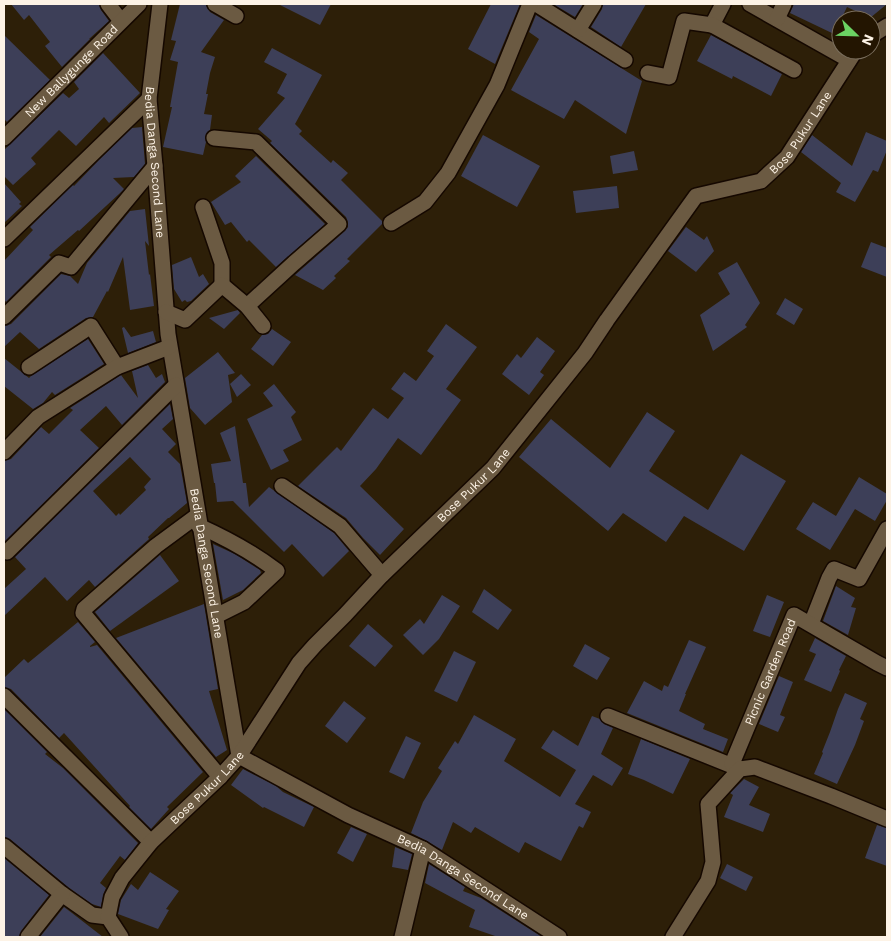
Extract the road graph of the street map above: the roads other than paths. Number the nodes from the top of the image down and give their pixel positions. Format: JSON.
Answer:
{"nodes":[{"id":1,"x":108,"y":4,"type":"edge"},
{"id":2,"x":139,"y":4,"type":"edge"},
{"id":3,"x":160,"y":4,"type":"edge"},
{"id":4,"x":215,"y":4,"type":"edge"},
{"id":5,"x":530,"y":4,"type":"edge"},
{"id":6,"x":536,"y":4,"type":"edge"},
{"id":7,"x":594,"y":4,"type":"edge"},
{"id":8,"x":723,"y":4,"type":"edge"},
{"id":9,"x":750,"y":4,"type":"edge"},
{"id":10,"x":784,"y":4,"type":"edge"},
{"id":11,"x":236,"y":16,"type":"dead end"},
{"id":12,"x":777,"y":19,"type":"junction"},
{"id":13,"x":122,"y":21,"type":"junction"},
{"id":14,"x":712,"y":25,"type":"junction"},
{"id":15,"x":578,"y":30,"type":"junction"},
{"id":16,"x":831,"y":45,"type":"edge"},
{"id":17,"x":625,"y":60,"type":"dead end"},
{"id":18,"x":849,"y":60,"type":"edge"},
{"id":19,"x":794,"y":70,"type":"dead end"},
{"id":20,"x":648,"y":73,"type":"dead end"},
{"id":21,"x":149,"y":99,"type":"junction"},
{"id":22,"x":4,"y":138,"type":"edge"},
{"id":23,"x":214,"y":138,"type":"dead end"},
{"id":24,"x":155,"y":166,"type":"junction"},
{"id":25,"x":203,"y":207,"type":"dead end"},
{"id":26,"x":391,"y":223,"type":"dead end"},
{"id":27,"x":4,"y":239,"type":"edge"},
{"id":28,"x":222,"y":285,"type":"junction"},
{"id":29,"x":247,"y":306,"type":"junction"},
{"id":30,"x":166,"y":312,"type":"junction"},
{"id":31,"x":4,"y":318,"type":"edge"},
{"id":32,"x":263,"y":326,"type":"dead end"},
{"id":33,"x":169,"y":347,"type":"junction"},
{"id":34,"x":29,"y":367,"type":"dead end"},
{"id":35,"x":117,"y":367,"type":"junction"},
{"id":36,"x":176,"y":385,"type":"junction"},
{"id":37,"x":4,"y":452,"type":"edge"},
{"id":38,"x":282,"y":486,"type":"dead end"},
{"id":39,"x":199,"y":520,"type":"junction"},
{"id":40,"x":887,"y":529,"type":"edge"},
{"id":41,"x":7,"y":552,"type":"dead end"},
{"id":42,"x":382,"y":575,"type":"junction"},
{"id":43,"x":216,"y":616,"type":"junction"},
{"id":44,"x":811,"y":624,"type":"junction"},
{"id":45,"x":887,"y":668,"type":"edge"},
{"id":46,"x":4,"y":696,"type":"edge"},
{"id":47,"x":608,"y":716,"type":"dead end"},
{"id":48,"x":239,"y":756,"type":"junction"},
{"id":49,"x":740,"y":769,"type":"junction"},
{"id":50,"x":220,"y":777,"type":"junction"},
{"id":51,"x":887,"y":819,"type":"edge"},
{"id":52,"x":151,"y":842,"type":"junction"},
{"id":53,"x":4,"y":846,"type":"edge"},
{"id":54,"x":423,"y":849,"type":"junction"},
{"id":55,"x":62,"y":894,"type":"junction"},
{"id":56,"x":108,"y":917,"type":"junction"},
{"id":57,"x":28,"y":937,"type":"edge"},
{"id":58,"x":122,"y":937,"type":"edge"},
{"id":59,"x":402,"y":937,"type":"edge"},
{"id":60,"x":559,"y":937,"type":"edge"},
{"id":61,"x":673,"y":937,"type":"edge"}],
"edges":[{"from":1,"to":13,"type":"street"},
{"from":2,"to":13,"type":"street","name":"New Ballygunge Road"},
{"from":3,"to":21,"type":"street","name":"Bedia Danga Second Lane"},
{"from":4,"to":11,"type":"street"},
{"from":5,"to":26,"type":"street"},
{"from":6,"to":15,"type":"street"},
{"from":7,"to":15,"type":"street"},
{"from":8,"to":14,"type":"street"},
{"from":9,"to":12,"type":"street"},
{"from":10,"to":12,"type":"street"},
{"from":12,"to":16,"type":"street"},
{"from":13,"to":22,"type":"street","name":"New Ballygunge Road"},
{"from":14,"to":19,"type":"street"},
{"from":14,"to":20,"type":"street"},
{"from":15,"to":17,"type":"street"},
{"from":18,"to":42,"type":"street","name":"Bose Pukur Lane"},
{"from":21,"to":24,"type":"street","name":"Bedia Danga Second Lane"},
{"from":21,"to":27,"type":"street"},
{"from":23,"to":29,"type":"street"},
{"from":24,"to":30,"type":"street","name":"Bedia Danga Second Lane"},
{"from":24,"to":31,"type":"street"},
{"from":25,"to":28,"type":"street"},
{"from":28,"to":29,"type":"street"},
{"from":28,"to":30,"type":"street"},
{"from":29,"to":32,"type":"street"},
{"from":30,"to":33,"type":"street","name":"Bedia Danga Second Lane"},
{"from":33,"to":35,"type":"street"},
{"from":33,"to":36,"type":"street","name":"Bedia Danga Second Lane"},
{"from":34,"to":35,"type":"street"},
{"from":35,"to":37,"type":"street"},
{"from":36,"to":39,"type":"street","name":"Bedia Danga Second Lane"},
{"from":36,"to":41,"type":"street"},
{"from":38,"to":42,"type":"street"},
{"from":39,"to":43,"type":"street","name":"Bedia Danga Second Lane"},
{"from":39,"to":43,"type":"street"},
{"from":39,"to":50,"type":"street"},
{"from":40,"to":44,"type":"street"},
{"from":42,"to":48,"type":"street","name":"Bose Pukur Lane"},
{"from":43,"to":48,"type":"street","name":"Bedia Danga Second Lane"},
{"from":44,"to":45,"type":"street","name":"Picnic Garden Road"},
{"from":44,"to":49,"type":"street","name":"Picnic Garden Road"},
{"from":46,"to":52,"type":"street"},
{"from":47,"to":49,"type":"street"},
{"from":48,"to":50,"type":"street","name":"Bose Pukur Lane"},
{"from":48,"to":54,"type":"street","name":"Bedia Danga Second Lane"},
{"from":49,"to":51,"type":"street"},
{"from":49,"to":61,"type":"street"},
{"from":50,"to":52,"type":"street","name":"Bose Pukur Lane"},
{"from":52,"to":56,"type":"street","name":"Bose Pukur Lane"},
{"from":53,"to":55,"type":"street"},
{"from":54,"to":59,"type":"street"},
{"from":54,"to":60,"type":"street","name":"Bedia Danga Second Lane"},
{"from":55,"to":56,"type":"street"},
{"from":55,"to":57,"type":"street"},
{"from":56,"to":58,"type":"street"}]}
